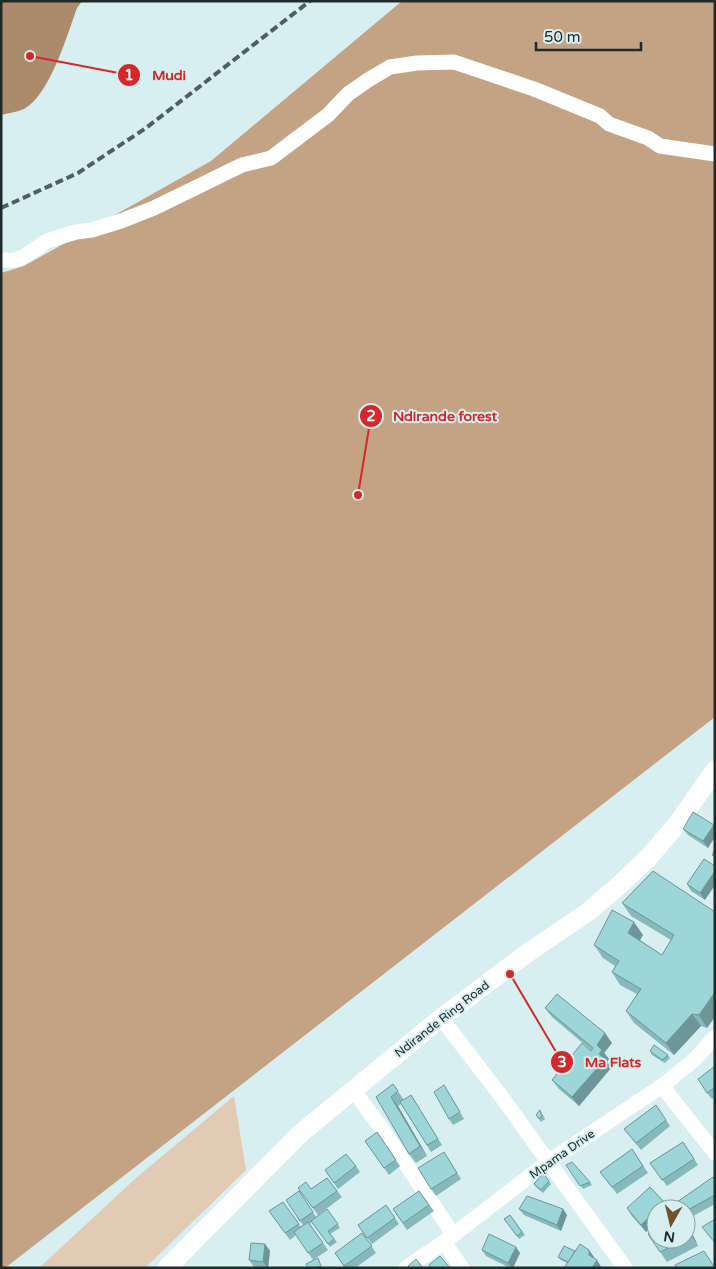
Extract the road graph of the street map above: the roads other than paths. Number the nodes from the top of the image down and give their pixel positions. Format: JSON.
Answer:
{"nodes":[{"id":1,"x":715,"y":154,"type":"edge"},
{"id":2,"x":1,"y":260,"type":"edge"},
{"id":3,"x":715,"y":770,"type":"edge"},
{"id":4,"x":441,"y":1018,"type":"junction"},
{"id":5,"x":715,"y":1037,"type":"edge"},
{"id":6,"x":662,"y":1086,"type":"junction"},
{"id":7,"x":353,"y":1090,"type":"junction"},
{"id":8,"x":715,"y":1153,"type":"edge"},
{"id":9,"x":548,"y":1162,"type":"junction"},
{"id":10,"x":448,"y":1238,"type":"junction"},
{"id":11,"x":167,"y":1268,"type":"edge"},
{"id":12,"x":406,"y":1268,"type":"edge"},
{"id":13,"x":462,"y":1268,"type":"edge"},
{"id":14,"x":625,"y":1268,"type":"edge"}],
"edges":[{"from":1,"to":2,"type":"street"},
{"from":3,"to":4,"type":"street","name":"Ndirande Ring Road"},
{"from":4,"to":7,"type":"street","name":"Ndirande Ring Road"},
{"from":4,"to":9,"type":"street"},
{"from":5,"to":6,"type":"street","name":"Mpama Drive"},
{"from":6,"to":8,"type":"street"},
{"from":6,"to":9,"type":"street","name":"Mpama Drive"},
{"from":7,"to":10,"type":"street"},
{"from":7,"to":11,"type":"street","name":"Ndirande Ring Road"},
{"from":9,"to":10,"type":"street","name":"Mpama Drive"},
{"from":9,"to":14,"type":"street"},
{"from":10,"to":12,"type":"street","name":"Mpama Drive"},
{"from":10,"to":13,"type":"street"}]}
